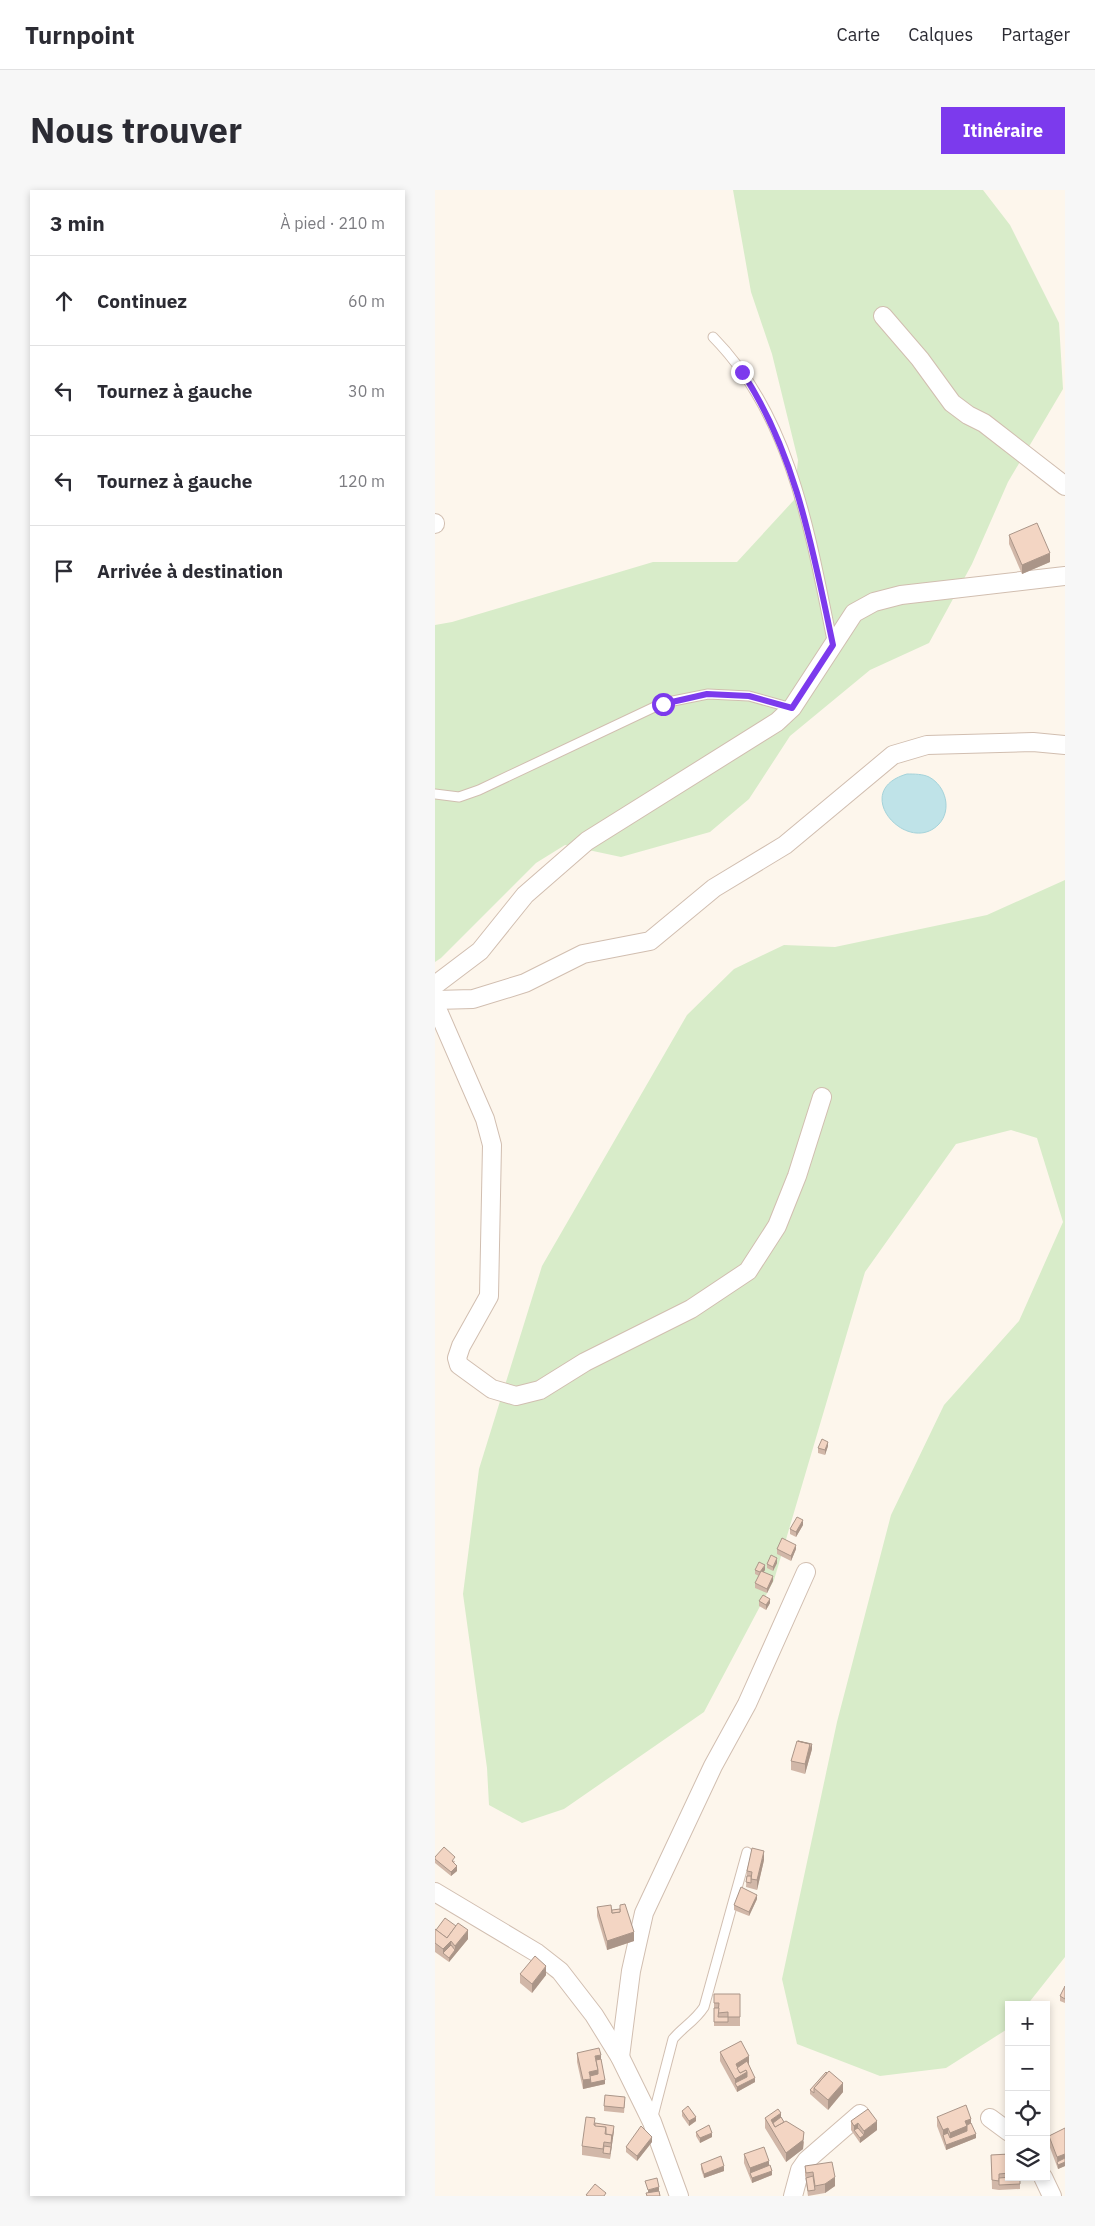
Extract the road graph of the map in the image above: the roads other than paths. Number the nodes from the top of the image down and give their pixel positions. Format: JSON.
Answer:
{"nodes":[{"id":1,"x":883,"y":316,"type":"dead end"},
{"id":2,"x":713,"y":337,"type":"dead end"},
{"id":3,"x":1065,"y":486,"type":"edge"},
{"id":4,"x":1065,"y":576,"type":"edge"},
{"id":5,"x":833,"y":645,"type":"junction"},
{"id":6,"x":792,"y":708,"type":"junction"},
{"id":7,"x":1065,"y":745,"type":"edge"},
{"id":8,"x":435,"y":794,"type":"edge"},
{"id":9,"x":435,"y":985,"type":"edge"},
{"id":10,"x":435,"y":1000,"type":"edge"},
{"id":11,"x":435,"y":1004,"type":"edge"},
{"id":12,"x":822,"y":1097,"type":"dead end"},
{"id":13,"x":806,"y":1572,"type":"dead end"},
{"id":14,"x":747,"y":1852,"type":"dead end"},
{"id":15,"x":435,"y":1892,"type":"edge"},
{"id":16,"x":620,"y":2057,"type":"junction"},
{"id":17,"x":860,"y":2114,"type":"edge"},
{"id":18,"x":990,"y":2118,"type":"dead end"},
{"id":19,"x":652,"y":2122,"type":"junction"},
{"id":20,"x":1005,"y":2129,"type":"edge"},
{"id":21,"x":1045,"y":2181,"type":"edge"},
{"id":22,"x":679,"y":2196,"type":"edge"},
{"id":23,"x":793,"y":2196,"type":"edge"},
{"id":24,"x":1052,"y":2196,"type":"edge"}],
"edges":[{"from":1,"to":3,"type":"street"},
{"from":2,"to":5,"type":"lane"},
{"from":4,"to":5,"type":"street"},
{"from":5,"to":6,"type":"street"},
{"from":6,"to":8,"type":"lane"},
{"from":6,"to":9,"type":"street"},
{"from":7,"to":10,"type":"street"},
{"from":11,"to":12,"type":"street"},
{"from":13,"to":16,"type":"street"},
{"from":14,"to":19,"type":"lane"},
{"from":15,"to":16,"type":"street"},
{"from":16,"to":19,"type":"street"},
{"from":17,"to":23,"type":"street"},
{"from":18,"to":20,"type":"street"},
{"from":19,"to":22,"type":"street"},
{"from":21,"to":24,"type":"street"}]}
